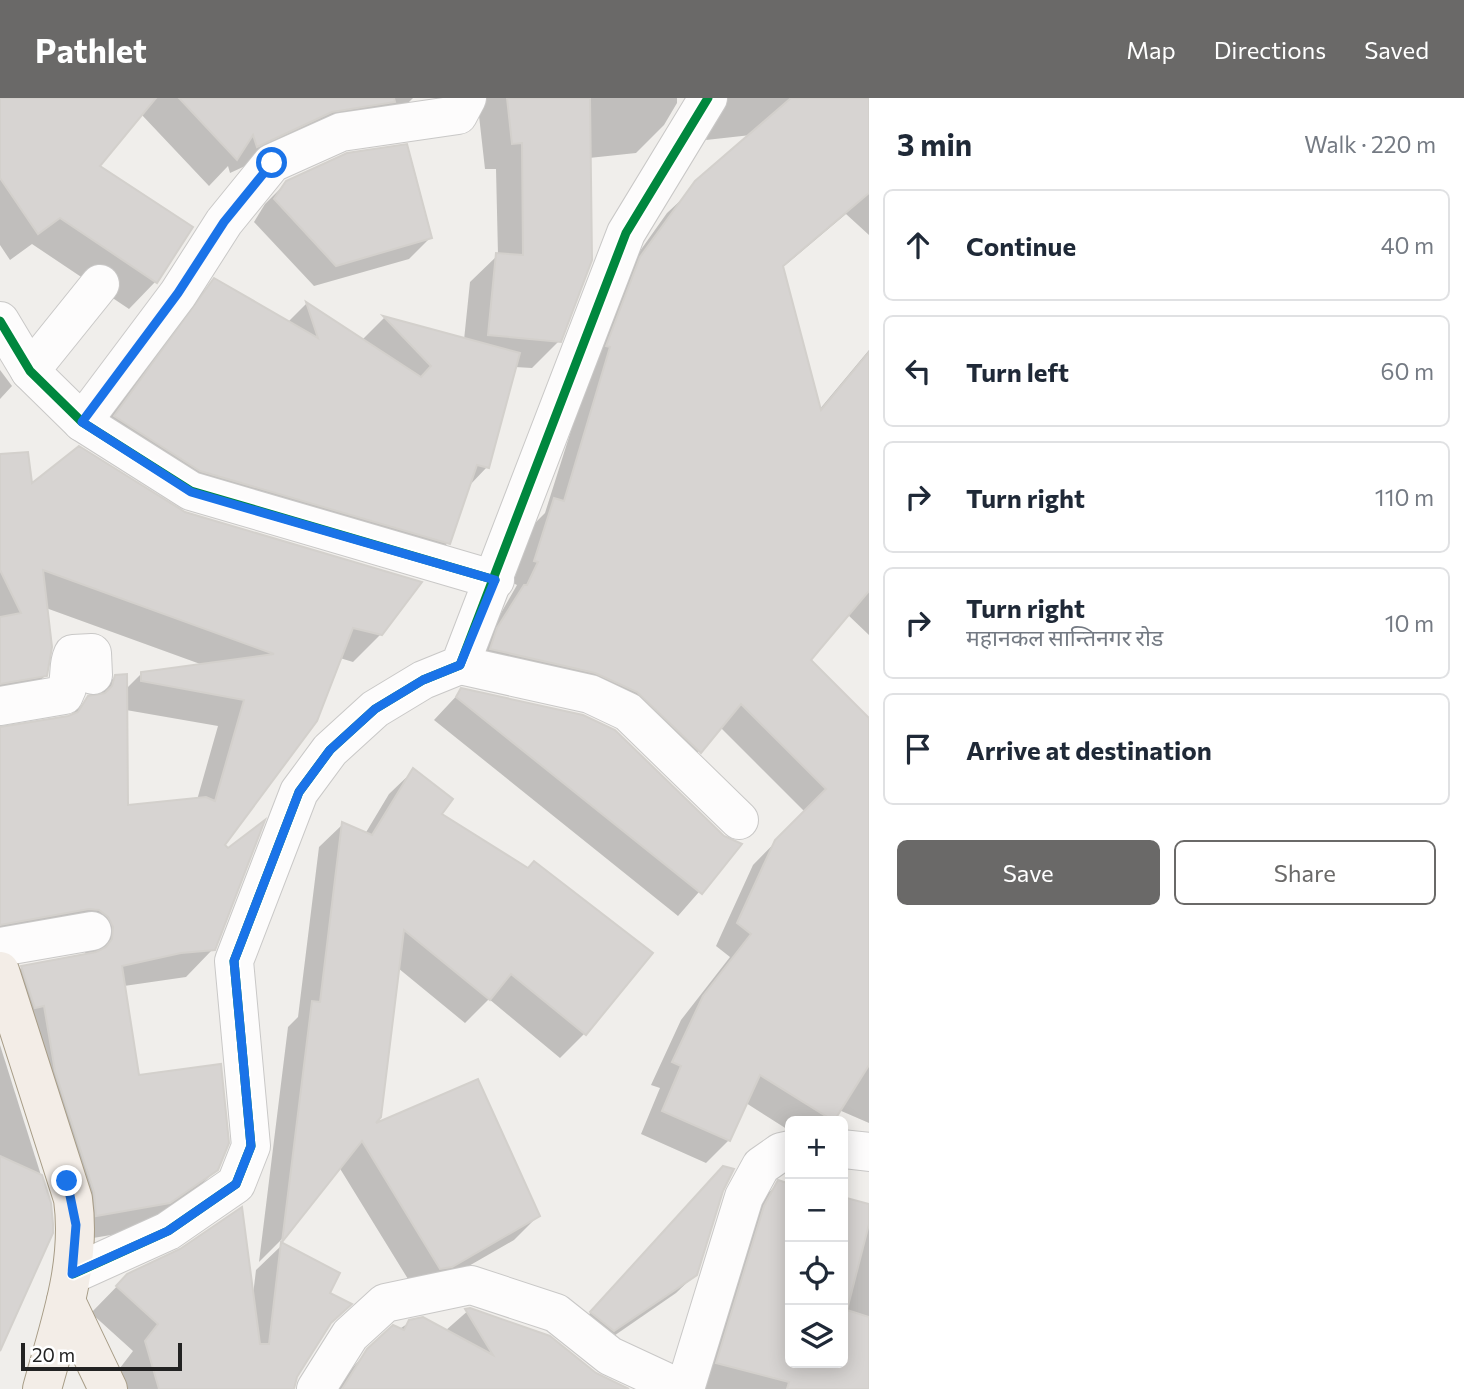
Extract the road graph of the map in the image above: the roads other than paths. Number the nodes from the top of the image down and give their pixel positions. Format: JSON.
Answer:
{"nodes":[{"id":1,"x":708,"y":98,"type":"edge"},
{"id":2,"x":457,"y":104,"type":"edge"},
{"id":3,"x":100,"y":284,"type":"dead end"},
{"id":4,"x":0,"y":321,"type":"edge"},
{"id":5,"x":30,"y":371,"type":"junction"},
{"id":6,"x":82,"y":422,"type":"junction"},
{"id":7,"x":495,"y":580,"type":"junction"},
{"id":8,"x":460,"y":665,"type":"junction"},
{"id":9,"x":93,"y":675,"type":"dead end"},
{"id":10,"x":0,"y":706,"type":"edge"},
{"id":11,"x":739,"y":820,"type":"dead end"},
{"id":12,"x":92,"y":931,"type":"dead end"},
{"id":13,"x":0,"y":947,"type":"edge"},
{"id":14,"x":0,"y":971,"type":"edge"},
{"id":15,"x":848,"y":1150,"type":"edge"},
{"id":16,"x":785,"y":1151,"type":"edge"},
{"id":17,"x":869,"y":1152,"type":"edge"},
{"id":18,"x":69,"y":1288,"type":"junction"},
{"id":19,"x":42,"y":1389,"type":"edge"},
{"id":20,"x":108,"y":1389,"type":"edge"},
{"id":21,"x":316,"y":1389,"type":"edge"},
{"id":22,"x":683,"y":1389,"type":"edge"}],
"edges":[{"from":1,"to":7,"type":"street"},
{"from":2,"to":6,"type":"street"},
{"from":3,"to":5,"type":"street"},
{"from":4,"to":5,"type":"street"},
{"from":5,"to":6,"type":"street"},
{"from":6,"to":7,"type":"street"},
{"from":7,"to":8,"type":"street"},
{"from":8,"to":11,"type":"street"},
{"from":8,"to":18,"type":"street"},
{"from":9,"to":10,"type":"street"},
{"from":12,"to":13,"type":"street"},
{"from":14,"to":18,"type":"main road"},
{"from":15,"to":17,"type":"street"},
{"from":16,"to":22,"type":"street"},
{"from":18,"to":19,"type":"main road"},
{"from":18,"to":20,"type":"main road"},
{"from":21,"to":22,"type":"street"}]}
